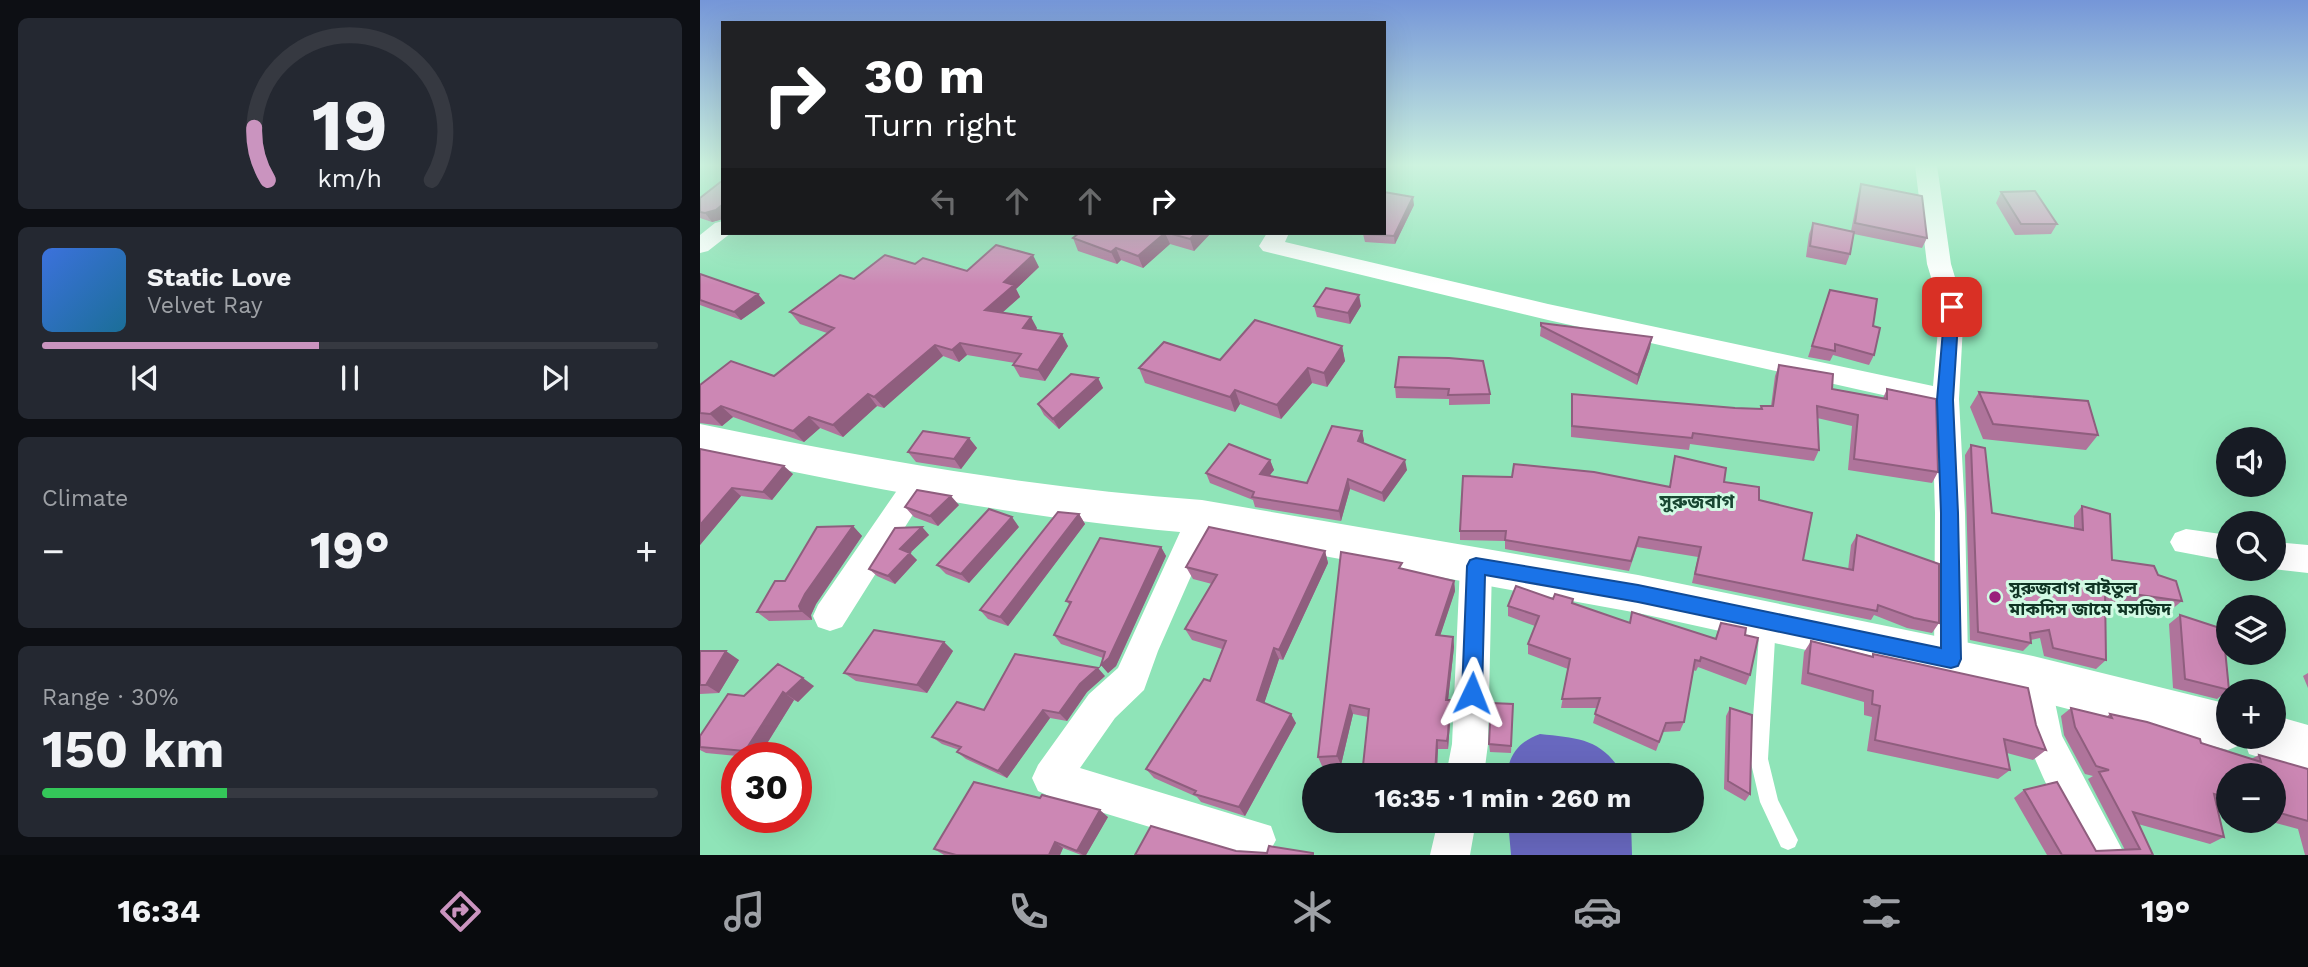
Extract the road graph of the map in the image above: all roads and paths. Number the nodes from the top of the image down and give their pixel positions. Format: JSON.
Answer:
{"nodes":[{"id":1,"x":1931,"y":205,"type":"edge"},
{"id":2,"x":721,"y":230,"type":"edge"},
{"id":3,"x":1277,"y":235,"type":"edge"},
{"id":4,"x":700,"y":246,"type":"edge"},
{"id":5,"x":1945,"y":400,"type":"junction"},
{"id":6,"x":700,"y":438,"type":"edge"},
{"id":7,"x":919,"y":481,"type":"junction"},
{"id":8,"x":1202,"y":517,"type":"junction"},
{"id":9,"x":2186,"y":542,"type":"dead end"},
{"id":10,"x":2216,"y":546,"type":"edge"},
{"id":11,"x":2286,"y":556,"type":"edge"},
{"id":12,"x":2308,"y":559,"type":"edge"},
{"id":13,"x":1476,"y":566,"type":"junction"},
{"id":14,"x":830,"y":617,"type":"dead end"},
{"id":15,"x":1768,"y":621,"type":"junction"},
{"id":16,"x":1951,"y":659,"type":"junction"},
{"id":17,"x":2033,"y":678,"type":"junction"},
{"id":18,"x":2216,"y":724,"type":"edge"},
{"id":19,"x":2286,"y":742,"type":"edge"},
{"id":20,"x":2308,"y":748,"type":"edge"},
{"id":21,"x":1467,"y":763,"type":"edge"},
{"id":22,"x":1455,"y":833,"type":"edge"},
{"id":23,"x":1257,"y":840,"type":"dead end"},
{"id":24,"x":1788,"y":840,"type":"dead end"},
{"id":25,"x":1450,"y":855,"type":"edge"},
{"id":26,"x":2105,"y":855,"type":"edge"}],
"edges":[{"from":1,"to":5,"type":"street"},
{"from":2,"to":4,"type":"street"},
{"from":3,"to":5,"type":"street"},
{"from":5,"to":16,"type":"street"},
{"from":6,"to":7,"type":"street"},
{"from":7,"to":8,"type":"street"},
{"from":7,"to":14,"type":"street"},
{"from":8,"to":13,"type":"street"},
{"from":8,"to":23,"type":"street"},
{"from":9,"to":10,"type":"street"},
{"from":11,"to":12,"type":"street"},
{"from":13,"to":15,"type":"street"},
{"from":13,"to":21,"type":"street"},
{"from":15,"to":16,"type":"street"},
{"from":15,"to":24,"type":"lane"},
{"from":16,"to":17,"type":"street"},
{"from":17,"to":18,"type":"street"},
{"from":17,"to":26,"type":"street"},
{"from":19,"to":20,"type":"street"},
{"from":22,"to":25,"type":"street"}]}
